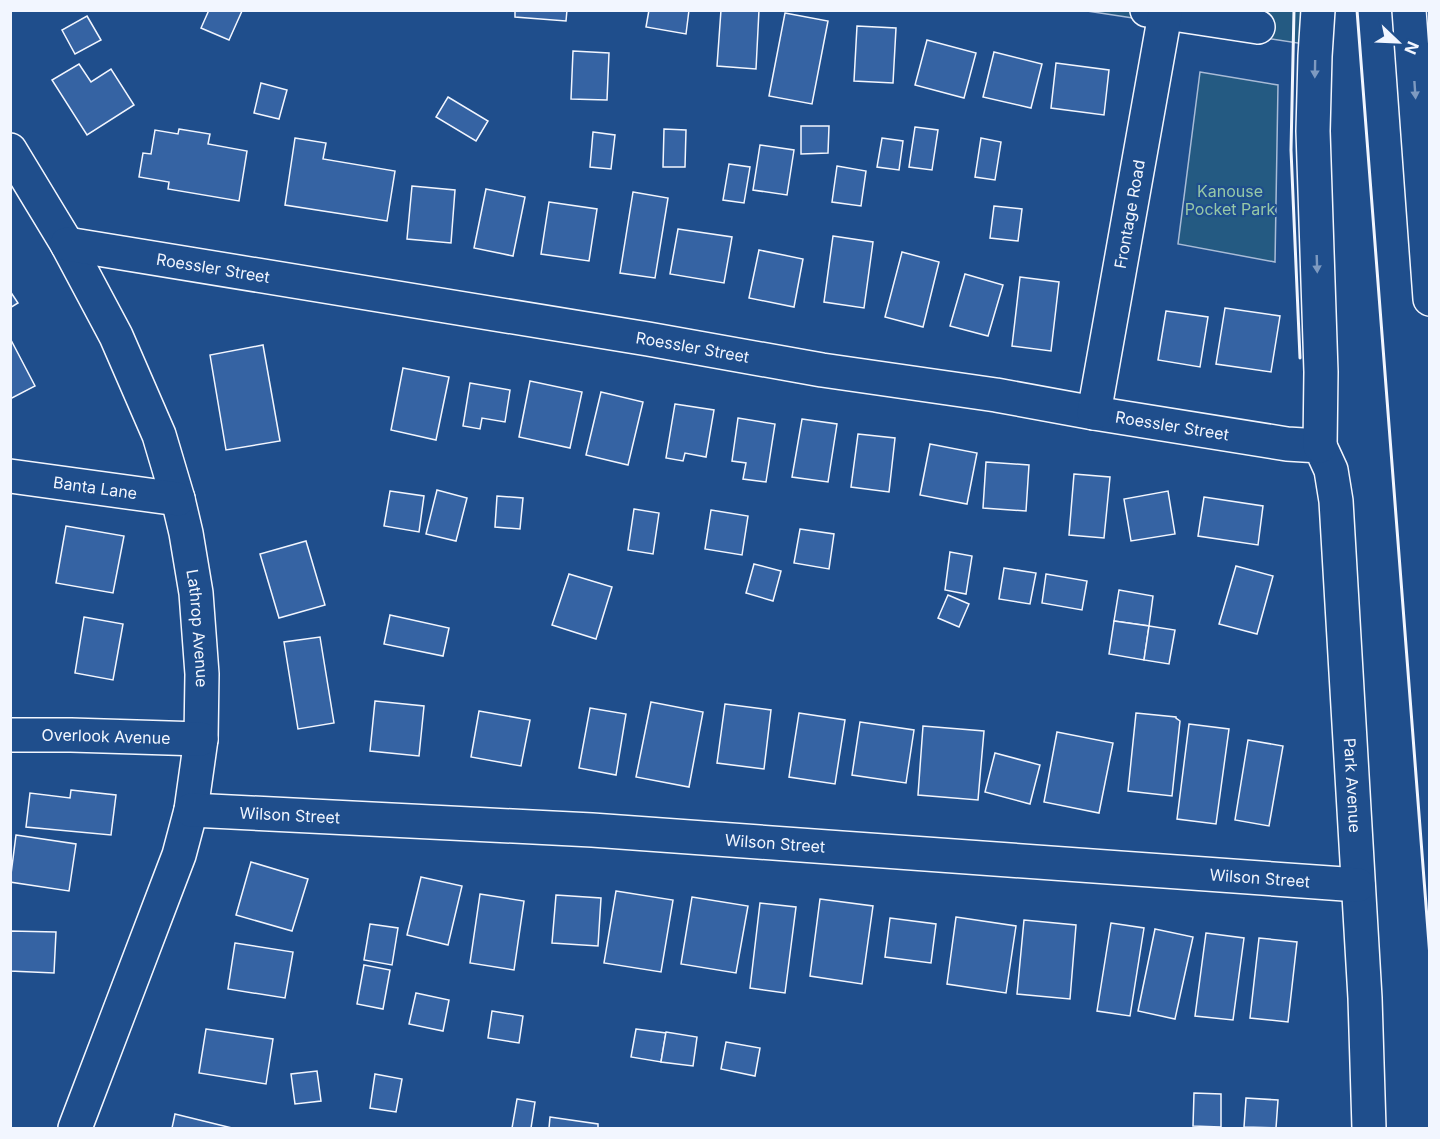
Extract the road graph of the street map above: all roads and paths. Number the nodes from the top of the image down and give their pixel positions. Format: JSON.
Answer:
{"nodes":[{"id":1,"x":1318,"y":10,"type":"edge"},
{"id":2,"x":1409,"y":10,"type":"edge"},
{"id":3,"x":1156,"y":12,"type":"edge"},
{"id":4,"x":1258,"y":27,"type":"dead end"},
{"id":5,"x":10,"y":150,"type":"edge"},
{"id":6,"x":67,"y":244,"type":"junction"},
{"id":7,"x":1430,"y":299,"type":"edge"},
{"id":8,"x":1094,"y":413,"type":"junction"},
{"id":9,"x":1320,"y":446,"type":"junction"},
{"id":10,"x":10,"y":476,"type":"edge"},
{"id":11,"x":178,"y":499,"type":"junction"},
{"id":12,"x":10,"y":735,"type":"edge"},
{"id":13,"x":201,"y":739,"type":"junction"},
{"id":14,"x":191,"y":810,"type":"junction"},
{"id":15,"x":1358,"y":885,"type":"junction"},
{"id":16,"x":75,"y":1128,"type":"edge"},
{"id":17,"x":1369,"y":1128,"type":"edge"}],
"edges":[{"from":1,"to":9,"type":"main road","one_way":true},
{"from":2,"to":7,"type":"main road","one_way":true},
{"from":3,"to":4,"type":"main road"},
{"from":3,"to":8,"type":"main road","name":"Frontage Road"},
{"from":5,"to":6,"type":"main road","name":"Lathrop Avenue"},
{"from":6,"to":8,"type":"main road","name":"Roessler Street"},
{"from":6,"to":11,"type":"main road","name":"Lathrop Avenue"},
{"from":8,"to":9,"type":"main road","name":"Roessler Street"},
{"from":9,"to":15,"type":"main road","name":"Park Avenue"},
{"from":10,"to":11,"type":"main road","name":"Banta Lane"},
{"from":11,"to":13,"type":"main road","name":"Lathrop Avenue"},
{"from":12,"to":13,"type":"main road","name":"Overlook Avenue"},
{"from":13,"to":14,"type":"main road","name":"Lathrop Avenue"},
{"from":14,"to":15,"type":"main road","name":"Wilson Street"},
{"from":14,"to":16,"type":"main road","name":"Lathrop Avenue"},
{"from":15,"to":17,"type":"main road","name":"Park Avenue"}]}
